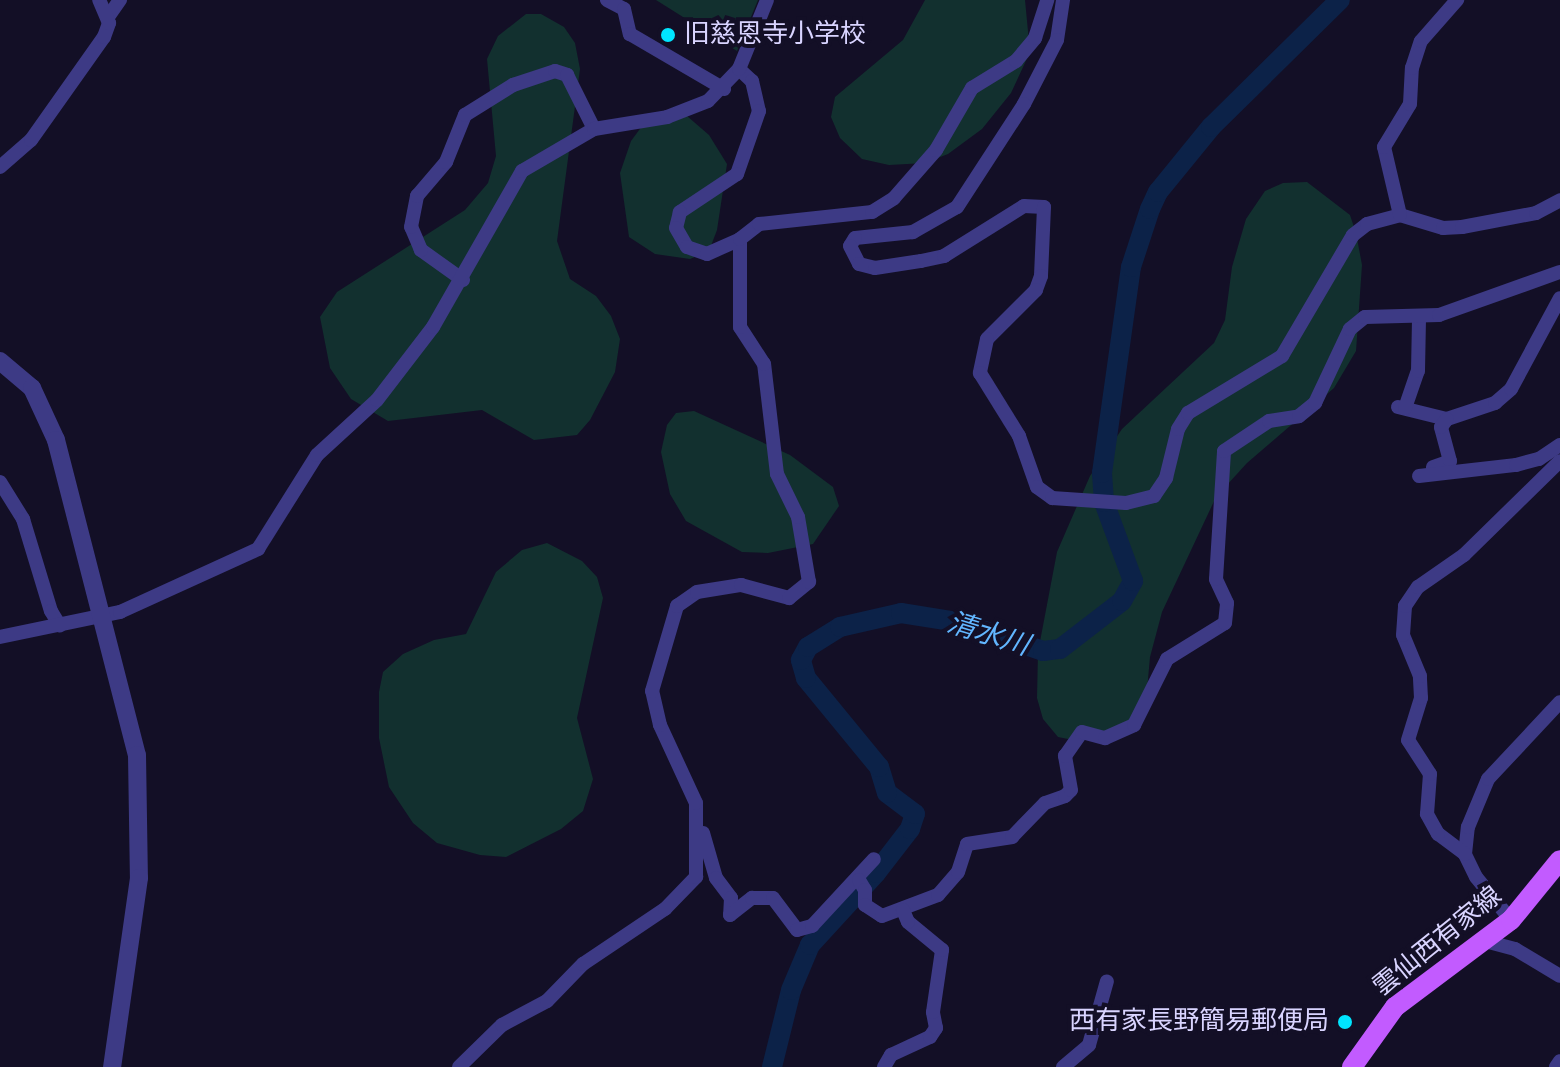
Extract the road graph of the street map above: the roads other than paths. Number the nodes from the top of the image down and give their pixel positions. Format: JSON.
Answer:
{"nodes":[{"id":1,"x":99,"y":0,"type":"edge"},
{"id":2,"x":120,"y":0,"type":"edge"},
{"id":3,"x":607,"y":0,"type":"edge"},
{"id":4,"x":767,"y":0,"type":"edge"},
{"id":5,"x":1047,"y":0,"type":"edge"},
{"id":6,"x":1063,"y":0,"type":"edge"},
{"id":7,"x":1457,"y":0,"type":"edge"},
{"id":8,"x":108,"y":17,"type":"junction"},
{"id":9,"x":739,"y":69,"type":"junction"},
{"id":10,"x":724,"y":89,"type":"junction"},
{"id":11,"x":594,"y":129,"type":"junction"},
{"id":12,"x":0,"y":167,"type":"edge"},
{"id":13,"x":1560,"y":200,"type":"edge"},
{"id":14,"x":1400,"y":215,"type":"junction"},
{"id":15,"x":740,"y":239,"type":"junction"},
{"id":16,"x":1560,"y":272,"type":"edge"},
{"id":17,"x":463,"y":280,"type":"junction"},
{"id":18,"x":1541,"y":281,"type":"junction"},
{"id":19,"x":1560,"y":283,"type":"edge"},
{"id":20,"x":1558,"y":306,"type":"edge"},
{"id":21,"x":1419,"y":318,"type":"junction"},
{"id":22,"x":0,"y":361,"type":"edge"},
{"id":23,"x":1447,"y":419,"type":"junction"},
{"id":24,"x":1560,"y":445,"type":"edge"},
{"id":25,"x":1560,"y":461,"type":"edge"},
{"id":26,"x":0,"y":482,"type":"edge"},
{"id":27,"x":103,"y":618,"type":"junction"},
{"id":28,"x":60,"y":626,"type":"junction"},
{"id":29,"x":0,"y":637,"type":"edge"},
{"id":30,"x":1560,"y":702,"type":"edge"},
{"id":31,"x":696,"y":803,"type":"junction"},
{"id":32,"x":1465,"y":854,"type":"junction"},
{"id":33,"x":874,"y":859,"type":"dead end"},
{"id":34,"x":1560,"y":860,"type":"edge"},
{"id":35,"x":861,"y":884,"type":"junction"},
{"id":36,"x":903,"y":910,"type":"junction"},
{"id":37,"x":1511,"y":920,"type":"junction"},
{"id":38,"x":1485,"y":941,"type":"junction"},
{"id":39,"x":1560,"y":976,"type":"edge"},
{"id":40,"x":1107,"y":981,"type":"dead end"},
{"id":41,"x":1560,"y":1061,"type":"edge"},
{"id":42,"x":112,"y":1067,"type":"edge"},
{"id":43,"x":459,"y":1067,"type":"edge"},
{"id":44,"x":884,"y":1067,"type":"edge"},
{"id":45,"x":1063,"y":1067,"type":"edge"},
{"id":46,"x":1352,"y":1067,"type":"edge"},
{"id":47,"x":1556,"y":1067,"type":"edge"}],
"edges":[{"from":1,"to":8,"type":"street"},
{"from":2,"to":8,"type":"street"},
{"from":3,"to":10,"type":"street"},
{"from":4,"to":9,"type":"street"},
{"from":5,"to":15,"type":"street"},
{"from":6,"to":14,"type":"street"},
{"from":7,"to":14,"type":"street"},
{"from":8,"to":12,"type":"street"},
{"from":9,"to":10,"type":"street"},
{"from":9,"to":15,"type":"street"},
{"from":10,"to":11,"type":"street"},
{"from":11,"to":17,"type":"street"},
{"from":11,"to":17,"type":"street"},
{"from":13,"to":14,"type":"street"},
{"from":15,"to":31,"type":"street"},
{"from":16,"to":18,"type":"street"},
{"from":17,"to":27,"type":"street"},
{"from":18,"to":19,"type":"street"},
{"from":18,"to":21,"type":"street"},
{"from":20,"to":23,"type":"street"},
{"from":21,"to":23,"type":"street"},
{"from":21,"to":36,"type":"street"},
{"from":22,"to":27,"type":"street"},
{"from":23,"to":24,"type":"street"},
{"from":25,"to":32,"type":"street"},
{"from":26,"to":28,"type":"street"},
{"from":27,"to":28,"type":"street"},
{"from":27,"to":42,"type":"street"},
{"from":28,"to":29,"type":"street"},
{"from":30,"to":32,"type":"street"},
{"from":31,"to":35,"type":"street"},
{"from":31,"to":43,"type":"street"},
{"from":32,"to":37,"type":"street"},
{"from":33,"to":35,"type":"street"},
{"from":34,"to":37,"type":"main road","name":"雲仙西有家線"},
{"from":35,"to":36,"type":"street"},
{"from":36,"to":44,"type":"street"},
{"from":37,"to":38,"type":"main road","name":"雲仙西有家線"},
{"from":38,"to":39,"type":"street"},
{"from":38,"to":46,"type":"main road","name":"雲仙西有家線"},
{"from":40,"to":45,"type":"street"},
{"from":41,"to":47,"type":"street"}]}
